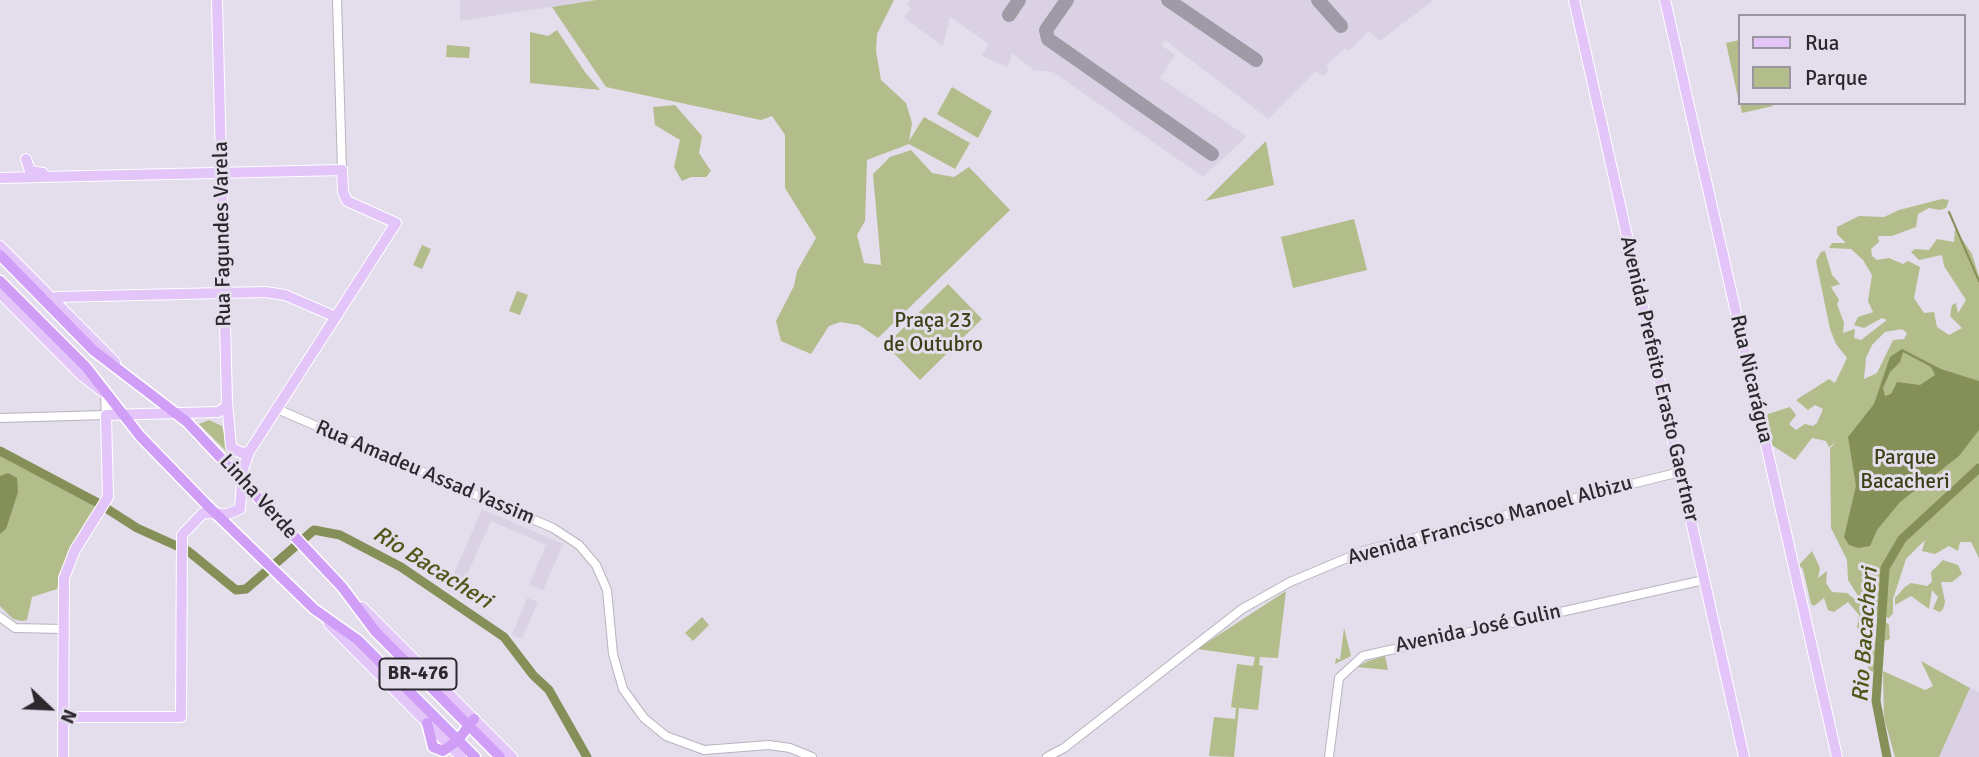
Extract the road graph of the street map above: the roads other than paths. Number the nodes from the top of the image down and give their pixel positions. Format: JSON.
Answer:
{"nodes":[{"id":1,"x":217,"y":0,"type":"edge"},
{"id":2,"x":337,"y":0,"type":"edge"},
{"id":3,"x":1574,"y":0,"type":"edge"},
{"id":4,"x":1665,"y":0,"type":"edge"},
{"id":5,"x":342,"y":170,"type":"junction"},
{"id":6,"x":221,"y":173,"type":"junction"},
{"id":7,"x":0,"y":176,"type":"edge"},
{"id":8,"x":60,"y":178,"type":"junction"},
{"id":9,"x":0,"y":185,"type":"edge"},
{"id":10,"x":2,"y":252,"type":"edge"},
{"id":11,"x":0,"y":281,"type":"edge"},
{"id":12,"x":0,"y":293,"type":"edge"},
{"id":13,"x":224,"y":293,"type":"junction"},
{"id":14,"x":55,"y":297,"type":"dead end"},
{"id":15,"x":336,"y":317,"type":"junction"},
{"id":16,"x":105,"y":394,"type":"junction"},
{"id":17,"x":227,"y":402,"type":"junction"},
{"id":18,"x":277,"y":409,"type":"junction"},
{"id":19,"x":178,"y":414,"type":"junction"},
{"id":20,"x":106,"y":415,"type":"junction"},
{"id":21,"x":122,"y":415,"type":"junction"},
{"id":22,"x":0,"y":418,"type":"edge"},
{"id":23,"x":250,"y":452,"type":"junction"},
{"id":24,"x":1680,"y":472,"type":"junction"},
{"id":25,"x":243,"y":479,"type":"junction"},
{"id":26,"x":216,"y":514,"type":"junction"},
{"id":27,"x":1704,"y":580,"type":"junction"},
{"id":28,"x":314,"y":609,"type":"junction"},
{"id":29,"x":0,"y":617,"type":"edge"},
{"id":30,"x":63,"y":629,"type":"junction"},
{"id":31,"x":63,"y":717,"type":"junction"},
{"id":32,"x":427,"y":723,"type":"joint"},
{"id":33,"x":472,"y":723,"type":"junction"},
{"id":34,"x":454,"y":743,"type":"junction"},
{"id":35,"x":1064,"y":748,"type":"junction"},
{"id":36,"x":63,"y":757,"type":"edge"},
{"id":37,"x":461,"y":757,"type":"edge"},
{"id":38,"x":475,"y":757,"type":"edge"},
{"id":39,"x":500,"y":757,"type":"edge"},
{"id":40,"x":512,"y":757,"type":"edge"},
{"id":41,"x":812,"y":757,"type":"edge"},
{"id":42,"x":1047,"y":757,"type":"edge"},
{"id":43,"x":1056,"y":757,"type":"edge"},
{"id":44,"x":1329,"y":757,"type":"edge"},
{"id":45,"x":1744,"y":757,"type":"edge"},
{"id":46,"x":1838,"y":757,"type":"edge"}],
"edges":[{"from":1,"to":6,"type":"main road","name":"Rua Fagundes Varela"},
{"from":2,"to":5,"type":"street"},
{"from":3,"to":24,"type":"main road","name":"Avenida Prefeito Erasto Gaertner"},
{"from":4,"to":46,"type":"main road","name":"Rua Nicarágua"},
{"from":5,"to":6,"type":"main road"},
{"from":5,"to":15,"type":"main road"},
{"from":6,"to":8,"type":"main road"},
{"from":6,"to":13,"type":"main road","name":"Rua Fagundes Varela"},
{"from":7,"to":8,"type":"main road"},
{"from":7,"to":8,"type":"main road"},
{"from":8,"to":9,"type":"main road"},
{"from":10,"to":19,"type":"highway","name":"Linha Verde","number":"BR-476"},
{"from":11,"to":16,"type":"highway","name":"Linha Verde","number":"BR-476"},
{"from":12,"to":16,"type":"main road"},
{"from":13,"to":14,"type":"main road"},
{"from":13,"to":15,"type":"main road"},
{"from":13,"to":17,"type":"main road","name":"Rua Fagundes Varela"},
{"from":15,"to":18,"type":"main road"},
{"from":16,"to":20,"type":"street"},
{"from":16,"to":21,"type":"highway","name":"Linha Verde","number":"BR-476"},
{"from":17,"to":19,"type":"main road"},
{"from":17,"to":23,"type":"main road","name":"Rua Fagundes Varela"},
{"from":18,"to":23,"type":"main road"},
{"from":18,"to":41,"type":"street","name":"Rua Amadeu Assad Yassim"},
{"from":19,"to":21,"type":"main road"},
{"from":19,"to":25,"type":"highway","name":"Linha Verde","number":"BR-476"},
{"from":20,"to":21,"type":"main road"},
{"from":20,"to":22,"type":"street"},
{"from":20,"to":30,"type":"main road"},
{"from":21,"to":26,"type":"highway","name":"Linha Verde","number":"BR-476"},
{"from":23,"to":25,"type":"main road"},
{"from":24,"to":27,"type":"main road","name":"Avenida Prefeito Erasto Gaertner"},
{"from":24,"to":35,"type":"street","name":"Avenida Francisco Manoel Albizu"},
{"from":25,"to":26,"type":"main road"},
{"from":25,"to":33,"type":"highway","name":"Linha Verde","number":"BR-476"},
{"from":26,"to":28,"type":"highway","name":"Linha Verde","number":"BR-476"},
{"from":26,"to":31,"type":"main road"},
{"from":27,"to":44,"type":"street","name":"Avenida José Gulin"},
{"from":27,"to":45,"type":"main road","name":"Avenida Prefeito Erasto Gaertner"},
{"from":28,"to":32,"type":"main road"},
{"from":28,"to":34,"type":"highway","name":"Linha Verde","number":"BR-476"},
{"from":29,"to":30,"type":"street"},
{"from":30,"to":31,"type":"main road"},
{"from":31,"to":36,"type":"main road"},
{"from":32,"to":34,"type":"highway"},
{"from":33,"to":34,"type":"highway"},
{"from":33,"to":39,"type":"highway","name":"Linha Verde","number":"BR-476"},
{"from":33,"to":40,"type":"main road"},
{"from":34,"to":37,"type":"main road"},
{"from":34,"to":38,"type":"highway","name":"Linha Verde","number":"BR-476"},
{"from":35,"to":42,"type":"street","name":"Avenida Francisco Manoel Albizu"},
{"from":35,"to":43,"type":"street","name":"Avenida Francisco Manoel Albizu"}]}
